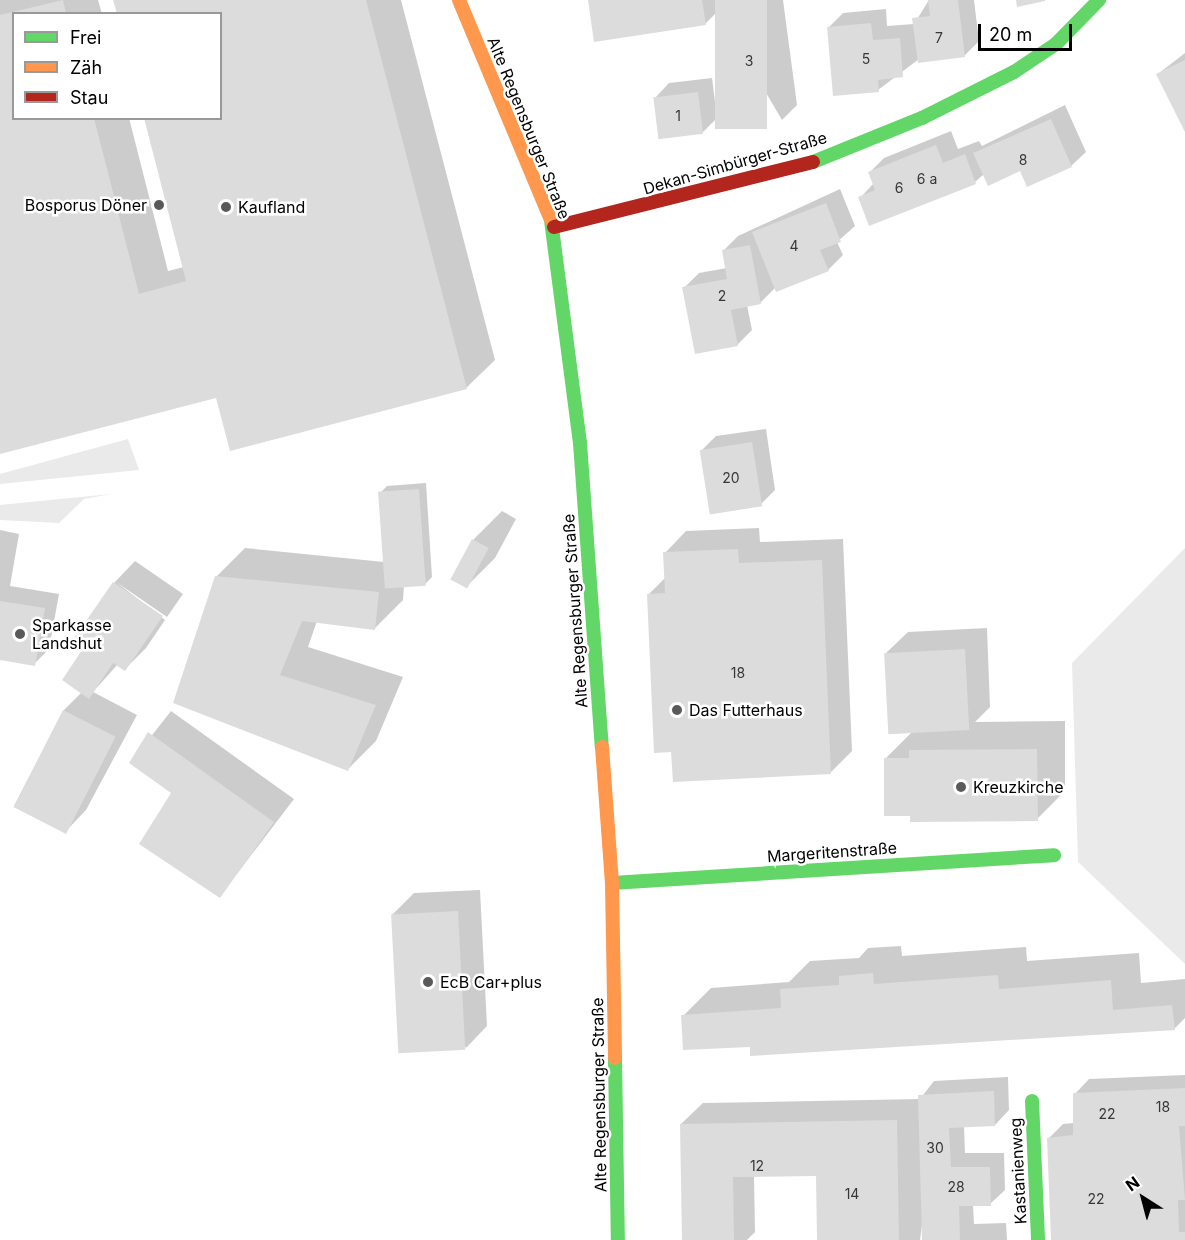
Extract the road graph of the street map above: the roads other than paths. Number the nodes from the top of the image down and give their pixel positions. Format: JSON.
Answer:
{"nodes":[{"id":1,"x":459,"y":0,"type":"edge"},
{"id":2,"x":1099,"y":0,"type":"edge"},
{"id":3,"x":554,"y":227,"type":"junction"},
{"id":4,"x":1054,"y":855,"type":"dead end"},
{"id":5,"x":612,"y":883,"type":"junction"},
{"id":6,"x":1032,"y":1101,"type":"dead end"},
{"id":7,"x":618,"y":1240,"type":"edge"},
{"id":8,"x":1038,"y":1240,"type":"edge"}],
"edges":[{"from":1,"to":3,"type":"street","name":"Alte Regensburger Straße"},
{"from":2,"to":3,"type":"street","name":"Dekan-Simbürger-Straße"},
{"from":3,"to":5,"type":"street","name":"Alte Regensburger Straße"},
{"from":4,"to":5,"type":"street","name":"Margeritenstraße"},
{"from":5,"to":7,"type":"street","name":"Alte Regensburger Straße"},
{"from":6,"to":8,"type":"street","name":"Kastanienweg"}]}
